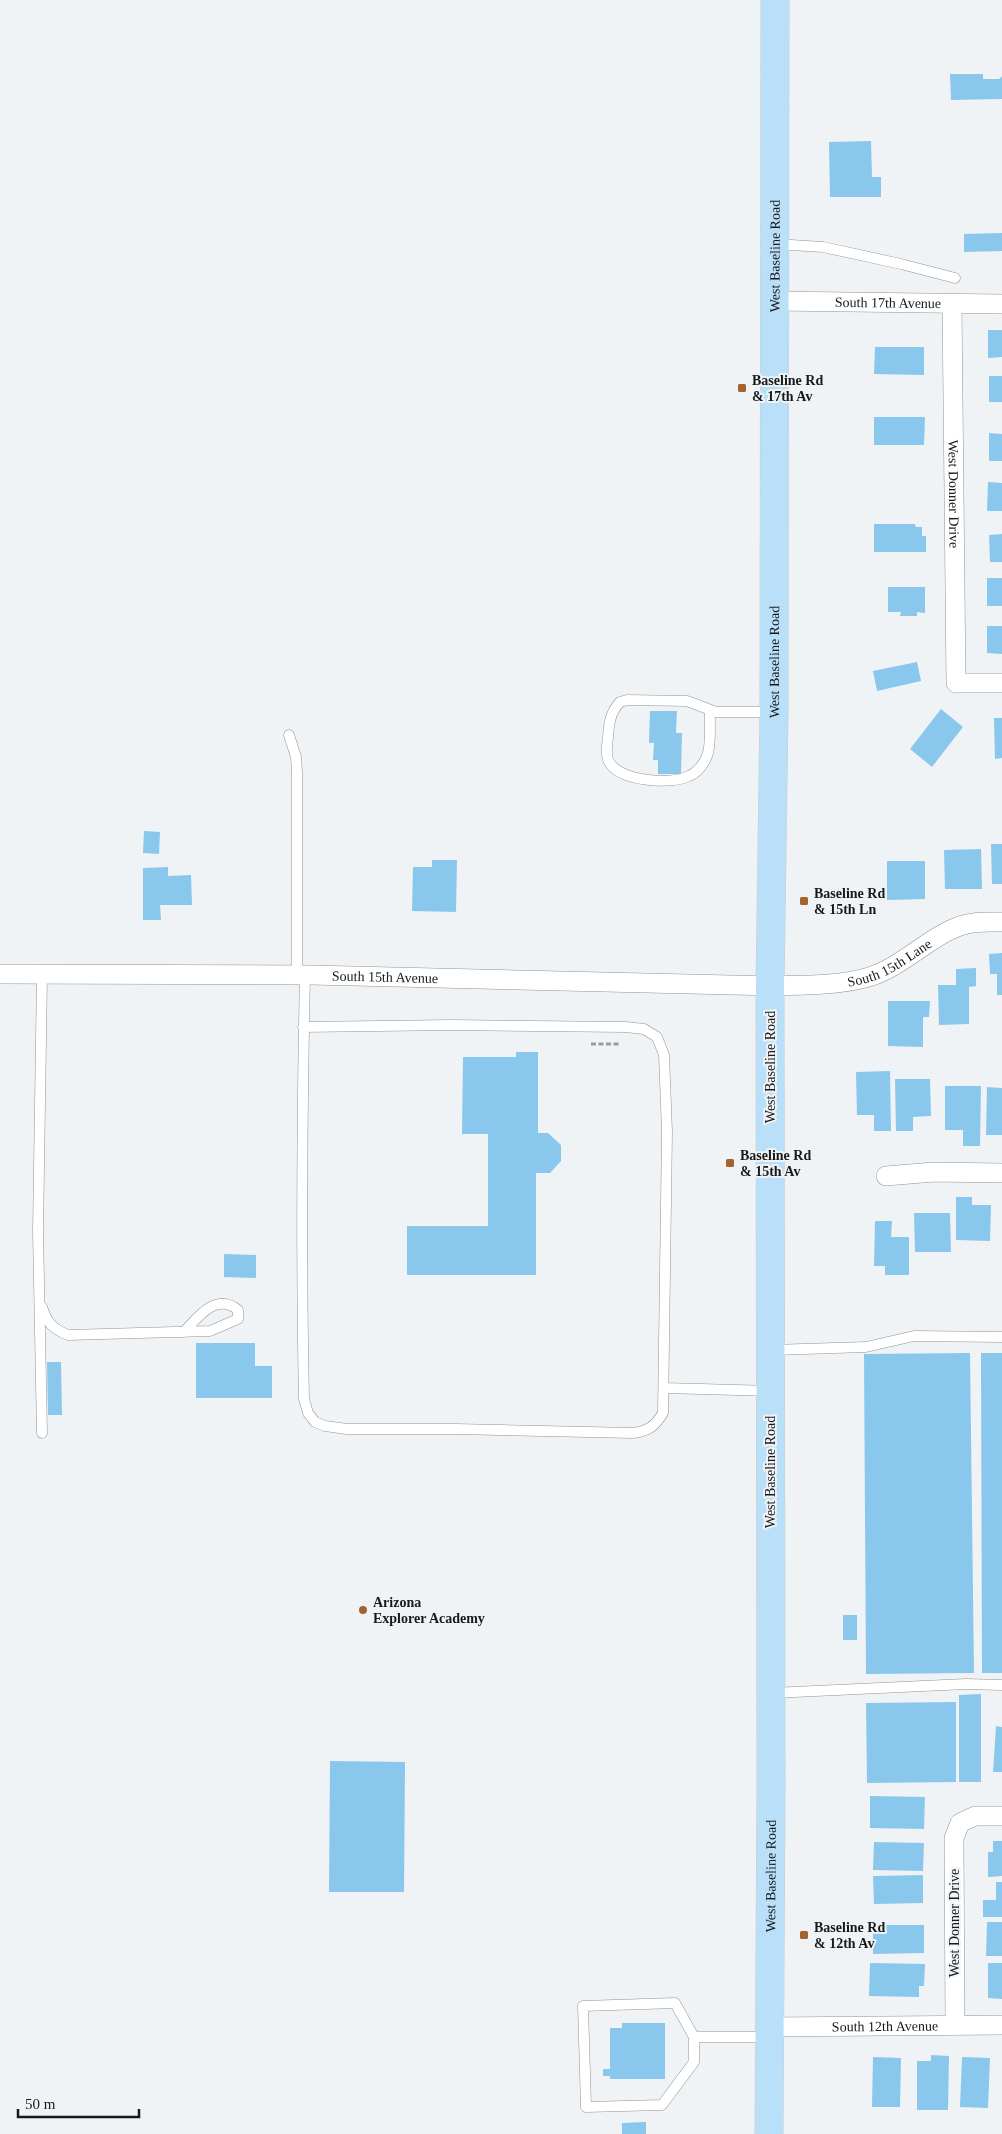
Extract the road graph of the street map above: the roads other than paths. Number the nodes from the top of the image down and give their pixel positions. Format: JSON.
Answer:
{"nodes":[{"id":1,"x":776,"y":0,"type":"edge"},
{"id":2,"x":774,"y":244,"type":"junction"},
{"id":3,"x":955,"y":278,"type":"dead end"},
{"id":4,"x":773,"y":301,"type":"junction"},
{"id":5,"x":952,"y":304,"type":"junction"},
{"id":6,"x":1002,"y":304,"type":"edge"},
{"id":7,"x":1002,"y":683,"type":"edge"},
{"id":8,"x":710,"y":710,"type":"junction"},
{"id":9,"x":774,"y":712,"type":"junction"},
{"id":10,"x":289,"y":735,"type":"dead end"},
{"id":11,"x":1002,"y":922,"type":"edge"},
{"id":12,"x":0,"y":974,"type":"edge"},
{"id":13,"x":301,"y":975,"type":"junction"},
{"id":14,"x":42,"y":976,"type":"junction"},
{"id":15,"x":770,"y":986,"type":"junction"},
{"id":16,"x":304,"y":1027,"type":"junction"},
{"id":17,"x":1002,"y":1173,"type":"edge"},
{"id":18,"x":886,"y":1176,"type":"dead end"},
{"id":19,"x":39,"y":1297,"type":"junction"},
{"id":20,"x":184,"y":1332,"type":"junction"},
{"id":21,"x":1002,"y":1337,"type":"edge"},
{"id":22,"x":770,"y":1350,"type":"junction"},
{"id":23,"x":664,"y":1388,"type":"junction"},
{"id":24,"x":770,"y":1391,"type":"junction"},
{"id":25,"x":42,"y":1433,"type":"dead end"},
{"id":26,"x":1002,"y":1684,"type":"edge"},
{"id":27,"x":771,"y":1693,"type":"junction"},
{"id":28,"x":1002,"y":1816,"type":"edge"},
{"id":29,"x":955,"y":2026,"type":"junction"},
{"id":30,"x":1002,"y":2026,"type":"edge"},
{"id":31,"x":769,"y":2032,"type":"junction"},
{"id":32,"x":694,"y":2037,"type":"junction"},
{"id":33,"x":769,"y":2134,"type":"edge"}],
"edges":[{"from":1,"to":2,"type":"main road","name":"West Baseline Road"},
{"from":2,"to":3,"type":"lane"},
{"from":2,"to":4,"type":"main road","name":"West Baseline Road"},
{"from":4,"to":5,"type":"street","name":"South 17th Avenue"},
{"from":4,"to":9,"type":"main road","name":"West Baseline Road"},
{"from":5,"to":6,"type":"street","name":"South 17th Avenue"},
{"from":5,"to":7,"type":"street","name":"West Donner Drive"},
{"from":8,"to":8,"type":"lane"},
{"from":8,"to":9,"type":"lane"},
{"from":9,"to":15,"type":"main road","name":"West Baseline Road"},
{"from":10,"to":13,"type":"lane"},
{"from":11,"to":15,"type":"street","name":"South 15th Lane"},
{"from":12,"to":14,"type":"street","name":"South 15th Avenue"},
{"from":13,"to":14,"type":"street","name":"South 15th Avenue"},
{"from":13,"to":15,"type":"street","name":"South 15th Avenue"},
{"from":13,"to":16,"type":"lane"},
{"from":14,"to":19,"type":"lane"},
{"from":15,"to":22,"type":"main road","name":"West Baseline Road"},
{"from":16,"to":23,"type":"lane"},
{"from":16,"to":23,"type":"lane"},
{"from":17,"to":18,"type":"street"},
{"from":19,"to":20,"type":"lane"},
{"from":19,"to":25,"type":"lane"},
{"from":20,"to":20,"type":"lane"},
{"from":21,"to":22,"type":"lane"},
{"from":22,"to":24,"type":"main road","name":"West Baseline Road"},
{"from":23,"to":24,"type":"lane"},
{"from":24,"to":27,"type":"main road","name":"West Baseline Road"},
{"from":26,"to":27,"type":"lane"},
{"from":27,"to":31,"type":"main road","name":"West Baseline Road"},
{"from":28,"to":29,"type":"street","name":"West Donner Drive"},
{"from":29,"to":30,"type":"street","name":"South 12th Avenue"},
{"from":29,"to":31,"type":"street","name":"South 12th Avenue"},
{"from":31,"to":32,"type":"lane"},
{"from":31,"to":33,"type":"main road","name":"West Baseline Road"},
{"from":32,"to":32,"type":"lane"}]}
